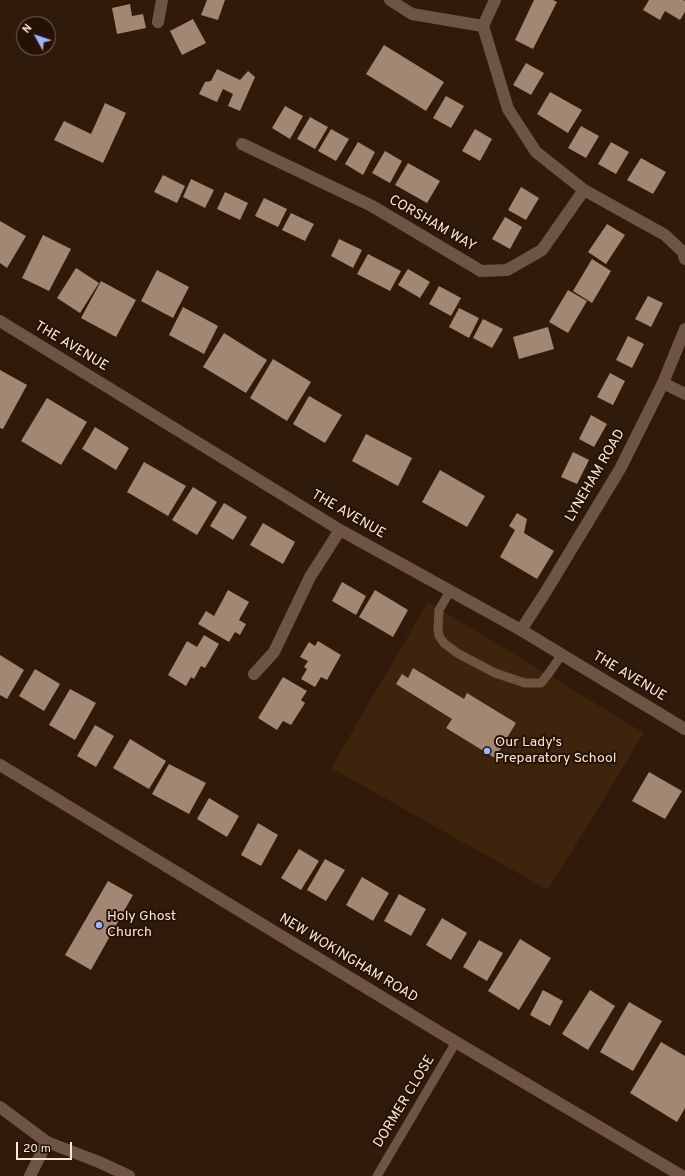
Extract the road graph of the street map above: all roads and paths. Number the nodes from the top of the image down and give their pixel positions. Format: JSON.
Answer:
{"nodes":[{"id":1,"x":162,"y":0,"type":"edge"},
{"id":2,"x":390,"y":0,"type":"edge"},
{"id":3,"x":495,"y":0,"type":"edge"},
{"id":4,"x":158,"y":22,"type":"dead end"},
{"id":5,"x":483,"y":26,"type":"junction"},
{"id":6,"x":242,"y":144,"type":"dead end"},
{"id":7,"x":584,"y":190,"type":"junction"},
{"id":8,"x":685,"y":259,"type":"edge"},
{"id":9,"x":0,"y":321,"type":"edge"},
{"id":10,"x":685,"y":330,"type":"edge"},
{"id":11,"x":663,"y":383,"type":"junction"},
{"id":12,"x":685,"y":394,"type":"edge"},
{"id":13,"x":340,"y":530,"type":"junction"},
{"id":14,"x":450,"y":591,"type":"junction"},
{"id":15,"x":521,"y":630,"type":"junction"},
{"id":16,"x":562,"y":654,"type":"junction"},
{"id":17,"x":254,"y":674,"type":"dead end"},
{"id":18,"x":685,"y":729,"type":"edge"},
{"id":19,"x":0,"y":765,"type":"edge"},
{"id":20,"x":456,"y":1042,"type":"junction"},
{"id":21,"x":0,"y":1107,"type":"edge"},
{"id":22,"x":47,"y":1142,"type":"junction"},
{"id":23,"x":30,"y":1176,"type":"edge"},
{"id":24,"x":129,"y":1176,"type":"edge"},
{"id":25,"x":377,"y":1176,"type":"edge"},
{"id":26,"x":682,"y":1176,"type":"edge"}],
"edges":[{"from":1,"to":4,"type":"street"},
{"from":2,"to":5,"type":"street"},
{"from":3,"to":5,"type":"street"},
{"from":5,"to":7,"type":"street"},
{"from":6,"to":7,"type":"street","name":"CORSHAM WAY"},
{"from":7,"to":8,"type":"street"},
{"from":9,"to":13,"type":"street","name":"THE AVENUE"},
{"from":10,"to":11,"type":"street","name":"LYNEHAM ROAD"},
{"from":11,"to":12,"type":"street"},
{"from":11,"to":15,"type":"street","name":"LYNEHAM ROAD"},
{"from":13,"to":14,"type":"street","name":"THE AVENUE"},
{"from":13,"to":17,"type":"street"},
{"from":14,"to":15,"type":"street","name":"THE AVENUE"},
{"from":14,"to":16,"type":"lane"},
{"from":15,"to":16,"type":"street","name":"THE AVENUE"},
{"from":16,"to":18,"type":"street","name":"THE AVENUE"},
{"from":19,"to":20,"type":"street","name":"NEW WOKINGHAM ROAD"},
{"from":20,"to":25,"type":"lane","name":"DORMER CLOSE"},
{"from":20,"to":26,"type":"street","name":"NEW WOKINGHAM ROAD"},
{"from":21,"to":22,"type":"street"},
{"from":22,"to":23,"type":"street"},
{"from":22,"to":24,"type":"street"}]}
